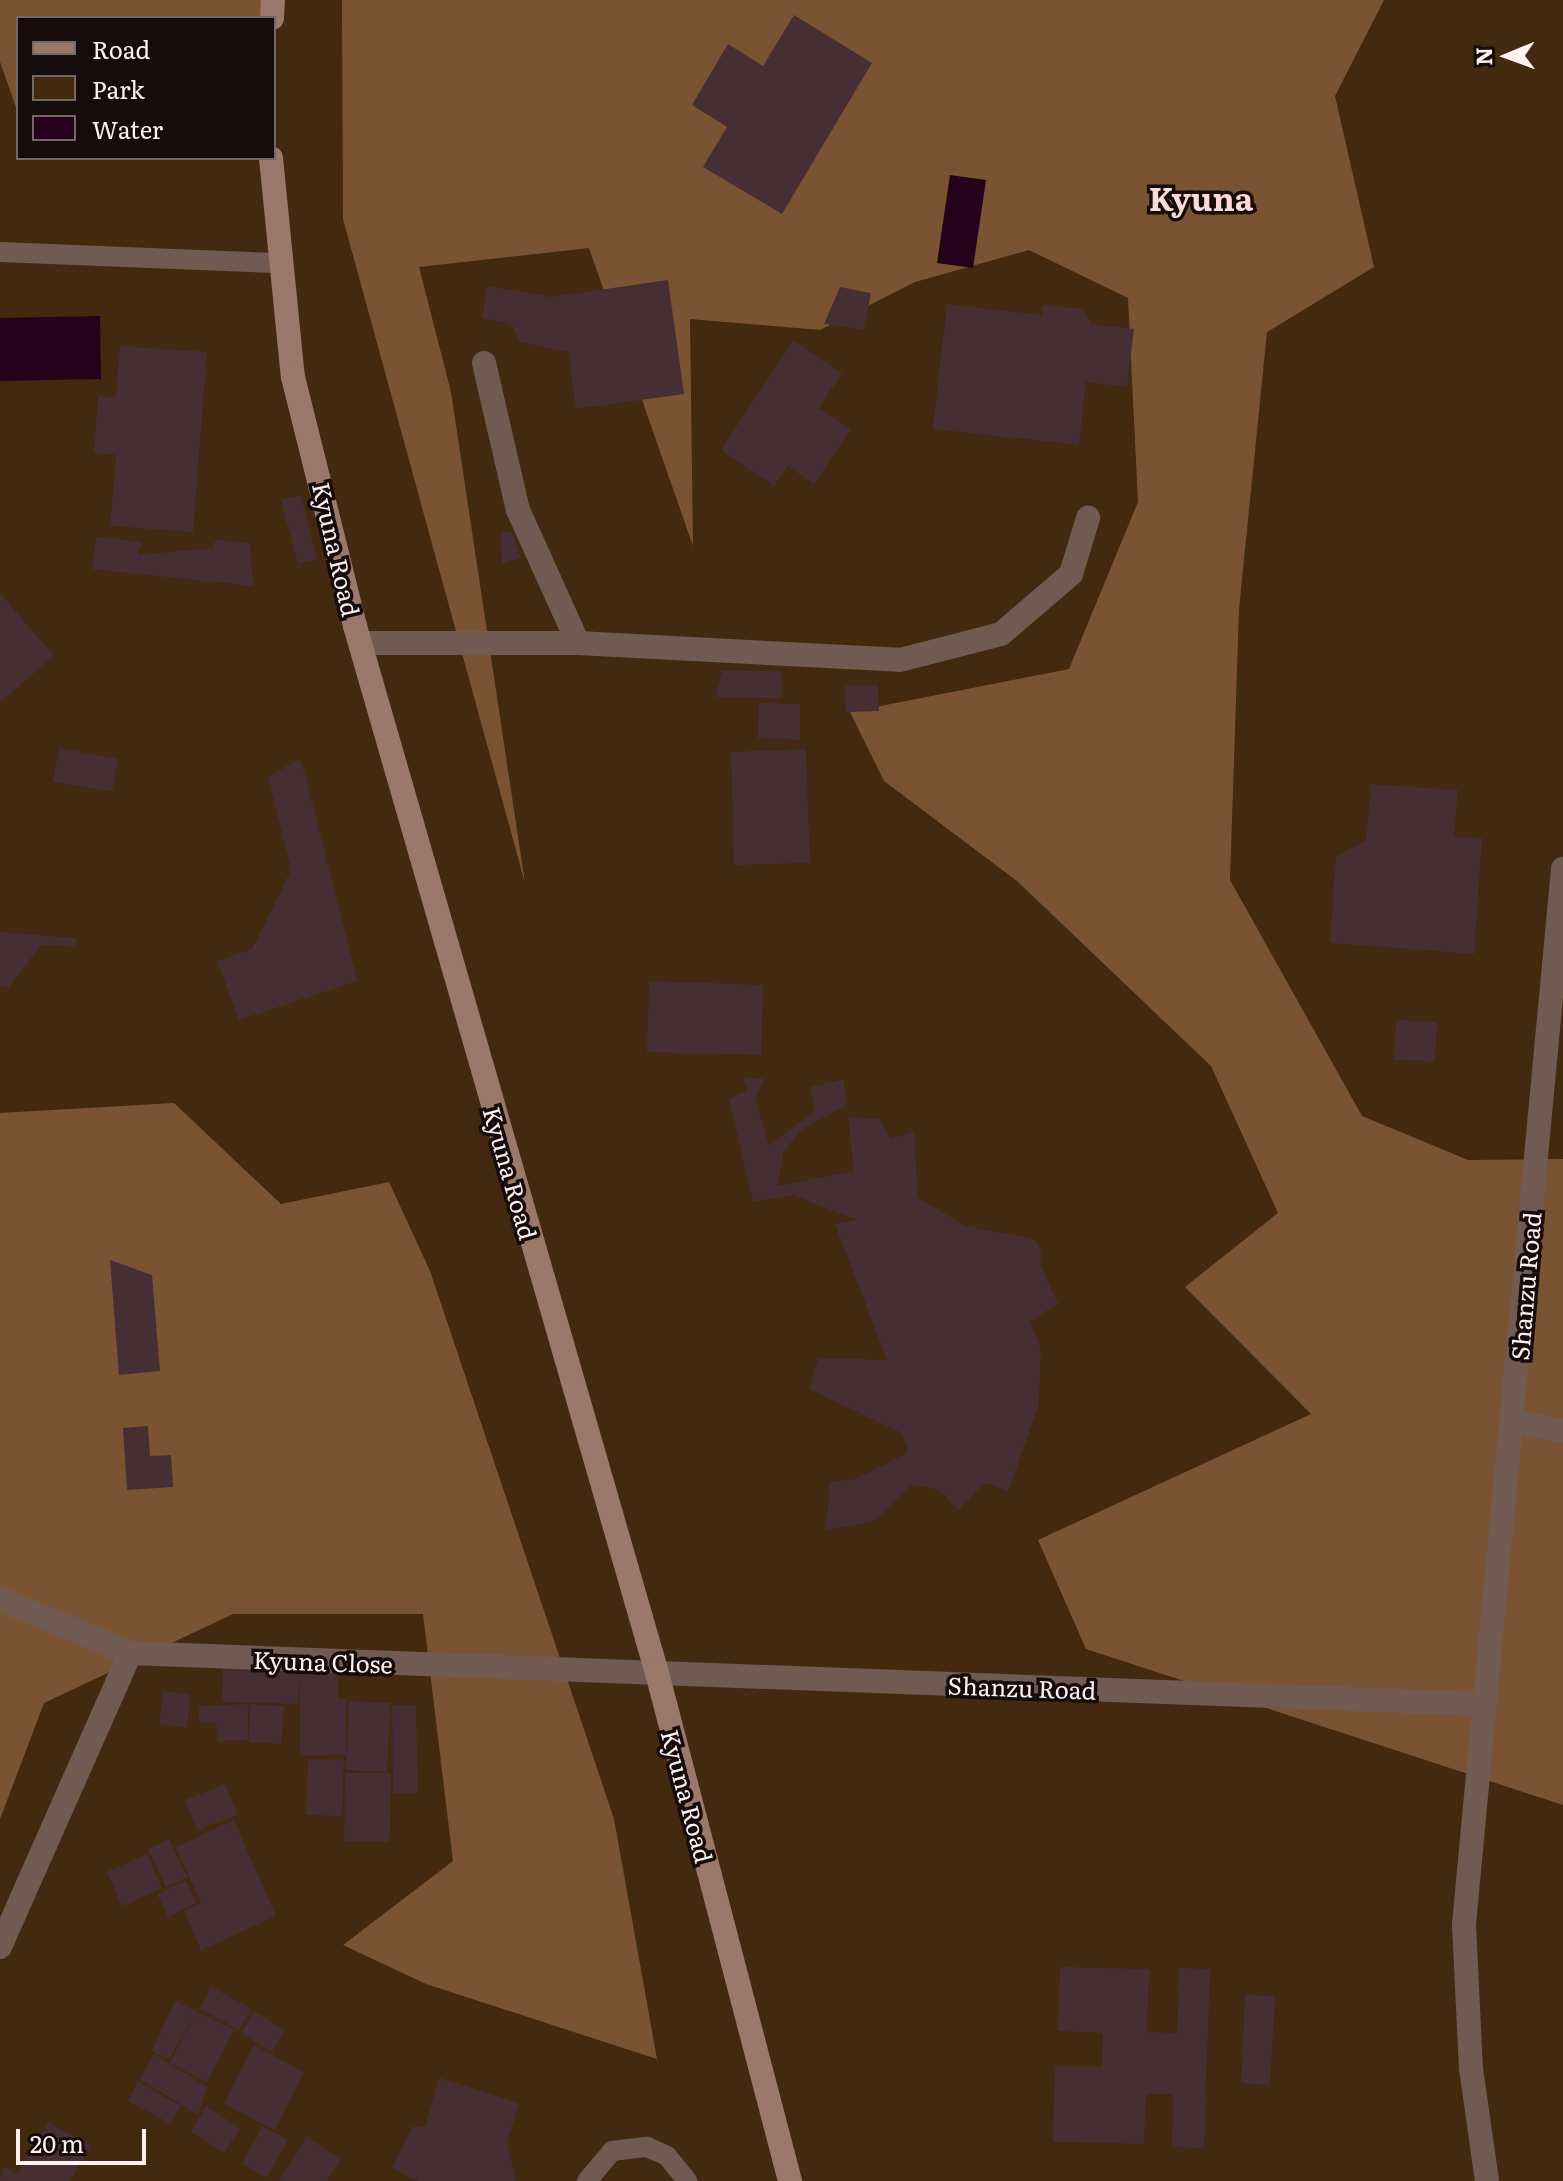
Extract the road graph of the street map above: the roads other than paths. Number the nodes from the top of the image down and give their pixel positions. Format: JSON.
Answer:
{"nodes":[{"id":1,"x":271,"y":160,"type":"edge"},
{"id":2,"x":0,"y":252,"type":"edge"},
{"id":3,"x":276,"y":263,"type":"junction"},
{"id":4,"x":484,"y":363,"type":"dead end"},
{"id":5,"x":1088,"y":518,"type":"dead end"},
{"id":6,"x":360,"y":643,"type":"junction"},
{"id":7,"x":578,"y":643,"type":"junction"},
{"id":8,"x":1563,"y":869,"type":"edge"},
{"id":9,"x":1513,"y":1421,"type":"junction"},
{"id":10,"x":1563,"y":1431,"type":"edge"},
{"id":11,"x":0,"y":1599,"type":"edge"},
{"id":12,"x":130,"y":1653,"type":"junction"},
{"id":13,"x":657,"y":1673,"type":"junction"},
{"id":14,"x":1484,"y":1704,"type":"junction"},
{"id":15,"x":0,"y":1947,"type":"edge"},
{"id":16,"x":587,"y":2181,"type":"edge"},
{"id":17,"x":687,"y":2181,"type":"edge"},
{"id":18,"x":790,"y":2181,"type":"edge"},
{"id":19,"x":1487,"y":2181,"type":"edge"}],
"edges":[{"from":1,"to":3,"type":"main road","name":"Kyuna Road"},
{"from":2,"to":3,"type":"lane"},
{"from":3,"to":6,"type":"main road","name":"Kyuna Road"},
{"from":4,"to":7,"type":"street"},
{"from":5,"to":7,"type":"street"},
{"from":6,"to":7,"type":"street"},
{"from":6,"to":13,"type":"main road","name":"Kyuna Road"},
{"from":8,"to":9,"type":"street","name":"Shanzu Road"},
{"from":9,"to":10,"type":"street"},
{"from":9,"to":14,"type":"street","name":"Shanzu Road"},
{"from":11,"to":12,"type":"street","name":"Kyuna Close"},
{"from":12,"to":13,"type":"street","name":"Kyuna Close"},
{"from":12,"to":15,"type":"street"},
{"from":13,"to":14,"type":"street","name":"Shanzu Road"},
{"from":13,"to":18,"type":"main road","name":"Kyuna Road"},
{"from":14,"to":19,"type":"street","name":"Shanzu Road"},
{"from":16,"to":17,"type":"lane"}]}
